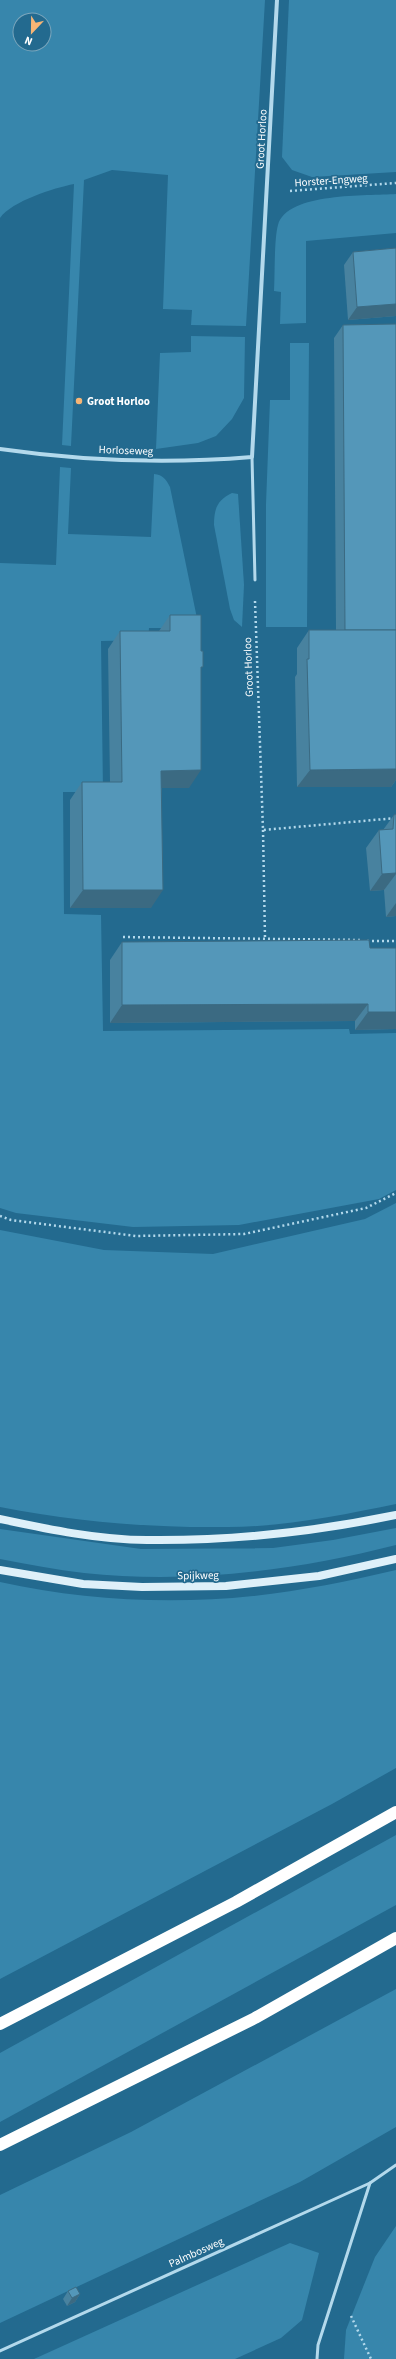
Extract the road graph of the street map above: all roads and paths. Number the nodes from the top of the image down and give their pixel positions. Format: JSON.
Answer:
{"nodes":[{"id":1,"x":277,"y":0,"type":"edge"},
{"id":2,"x":396,"y":183,"type":"edge"},
{"id":3,"x":267,"y":193,"type":"junction"},
{"id":4,"x":0,"y":449,"type":"edge"},
{"id":5,"x":252,"y":457,"type":"junction"},
{"id":6,"x":254,"y":580,"type":"joint"},
{"id":7,"x":396,"y":818,"type":"edge"},
{"id":8,"x":263,"y":830,"type":"junction"},
{"id":9,"x":123,"y":937,"type":"dead end"},
{"id":10,"x":265,"y":938,"type":"junction"},
{"id":11,"x":396,"y":941,"type":"edge"},
{"id":12,"x":396,"y":1193,"type":"edge"},
{"id":13,"x":0,"y":1216,"type":"edge"},
{"id":14,"x":396,"y":1515,"type":"edge"},
{"id":15,"x":0,"y":1519,"type":"edge"},
{"id":16,"x":396,"y":1559,"type":"edge"},
{"id":17,"x":0,"y":1570,"type":"edge"},
{"id":18,"x":396,"y":1812,"type":"edge"},
{"id":19,"x":396,"y":1938,"type":"edge"},
{"id":20,"x":0,"y":2024,"type":"edge"},
{"id":21,"x":0,"y":2145,"type":"edge"},
{"id":22,"x":396,"y":2164,"type":"edge"},
{"id":23,"x":370,"y":2183,"type":"junction"},
{"id":24,"x":337,"y":2286,"type":"junction"},
{"id":25,"x":0,"y":2351,"type":"edge"},
{"id":26,"x":317,"y":2359,"type":"edge"},
{"id":27,"x":371,"y":2359,"type":"edge"}],
"edges":[{"from":1,"to":3,"type":"street","name":"Groot Horloo"},
{"from":2,"to":3,"type":"path","name":"Horster-Engweg"},
{"from":3,"to":5,"type":"street","name":"Groot Horloo"},
{"from":4,"to":5,"type":"street","name":"Horloseweg"},
{"from":5,"to":6,"type":"lane","name":"Groot Horloo"},
{"from":6,"to":8,"type":"path","name":"Groot Horloo"},
{"from":7,"to":8,"type":"path"},
{"from":8,"to":10,"type":"path","name":"Groot Horloo"},
{"from":9,"to":10,"type":"path"},
{"from":10,"to":11,"type":"path"},
{"from":12,"to":13,"type":"path"},
{"from":14,"to":15,"type":"main road"},
{"from":16,"to":17,"type":"main road","name":"Spijkweg"},
{"from":18,"to":20,"type":"highway"},
{"from":19,"to":21,"type":"highway"},
{"from":22,"to":23,"type":"lane","name":"Palmbosweg"},
{"from":23,"to":24,"type":"lane"},
{"from":23,"to":25,"type":"lane","name":"Palmbosweg"},
{"from":24,"to":26,"type":"lane"},
{"from":24,"to":27,"type":"path"}]}
